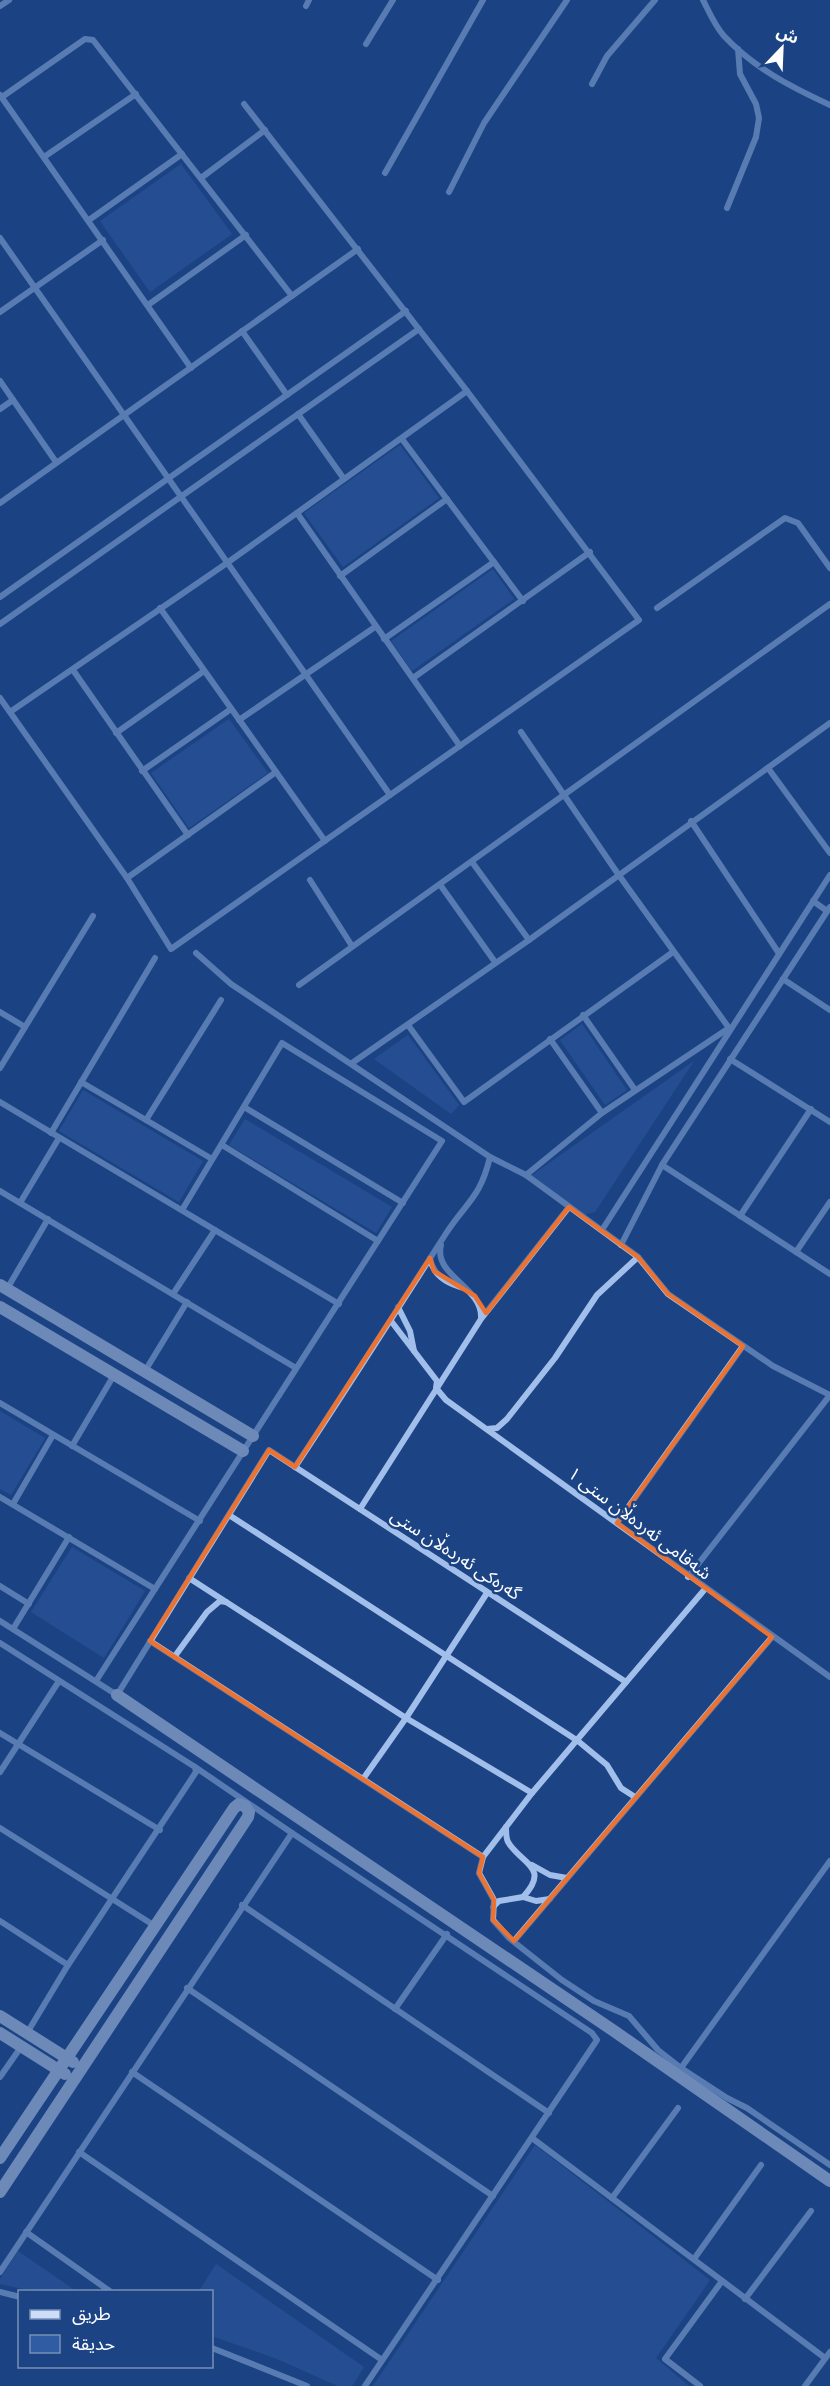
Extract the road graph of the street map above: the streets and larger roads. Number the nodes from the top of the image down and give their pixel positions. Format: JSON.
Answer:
{"nodes":[{"id":1,"x":9,"y":0,"type":"edge"},
{"id":2,"x":393,"y":0,"type":"edge"},
{"id":3,"x":483,"y":0,"type":"edge"},
{"id":4,"x":567,"y":0,"type":"edge"},
{"id":5,"x":655,"y":0,"type":"edge"},
{"id":6,"x":702,"y":0,"type":"edge"},
{"id":7,"x":0,"y":6,"type":"edge"},
{"id":8,"x":366,"y":44,"type":"dead end"},
{"id":9,"x":738,"y":49,"type":"junction"},
{"id":10,"x":592,"y":84,"type":"dead end"},
{"id":11,"x":136,"y":94,"type":"junction"},
{"id":12,"x":1,"y":98,"type":"edge"},
{"id":13,"x":244,"y":104,"type":"dead end"},
{"id":14,"x":830,"y":105,"type":"edge"},
{"id":15,"x":265,"y":130,"type":"junction"},
{"id":16,"x":182,"y":154,"type":"junction"},
{"id":17,"x":44,"y":157,"type":"junction"},
{"id":18,"x":386,"y":173,"type":"dead end"},
{"id":19,"x":201,"y":178,"type":"junction"},
{"id":20,"x":449,"y":192,"type":"dead end"},
{"id":21,"x":728,"y":208,"type":"dead end"},
{"id":22,"x":89,"y":220,"type":"junction"},
{"id":23,"x":246,"y":235,"type":"junction"},
{"id":24,"x":0,"y":238,"type":"edge"},
{"id":25,"x":103,"y":240,"type":"junction"},
{"id":26,"x":358,"y":249,"type":"junction"},
{"id":27,"x":34,"y":288,"type":"junction"},
{"id":28,"x":292,"y":296,"type":"junction"},
{"id":29,"x":148,"y":305,"type":"junction"},
{"id":30,"x":406,"y":311,"type":"junction"},
{"id":31,"x":0,"y":312,"type":"edge"},
{"id":32,"x":419,"y":329,"type":"junction"},
{"id":33,"x":242,"y":331,"type":"junction"},
{"id":34,"x":190,"y":368,"type":"junction"},
{"id":35,"x":0,"y":381,"type":"edge"},
{"id":36,"x":467,"y":391,"type":"junction"},
{"id":37,"x":287,"y":395,"type":"junction"},
{"id":38,"x":13,"y":400,"type":"junction"},
{"id":39,"x":0,"y":409,"type":"edge"},
{"id":40,"x":298,"y":414,"type":"junction"},
{"id":41,"x":124,"y":416,"type":"junction"},
{"id":42,"x":402,"y":439,"type":"junction"},
{"id":43,"x":56,"y":462,"type":"junction"},
{"id":44,"x":344,"y":479,"type":"junction"},
{"id":45,"x":169,"y":480,"type":"junction"},
{"id":46,"x":181,"y":497,"type":"junction"},
{"id":47,"x":447,"y":499,"type":"junction"},
{"id":48,"x":0,"y":502,"type":"edge"},
{"id":49,"x":297,"y":513,"type":"junction"},
{"id":50,"x":590,"y":552,"type":"junction"},
{"id":51,"x":494,"y":562,"type":"junction"},
{"id":52,"x":227,"y":563,"type":"junction"},
{"id":53,"x":830,"y":568,"type":"edge"},
{"id":54,"x":340,"y":576,"type":"junction"},
{"id":55,"x":0,"y":597,"type":"edge"},
{"id":56,"x":523,"y":601,"type":"junction"},
{"id":57,"x":830,"y":604,"type":"edge"},
{"id":58,"x":160,"y":608,"type":"junction"},
{"id":59,"x":657,"y":608,"type":"dead end"},
{"id":60,"x":0,"y":624,"type":"edge"},
{"id":61,"x":375,"y":627,"type":"junction"},
{"id":62,"x":384,"y":639,"type":"junction"},
{"id":63,"x":73,"y":670,"type":"junction"},
{"id":64,"x":204,"y":670,"type":"junction"},
{"id":65,"x":306,"y":675,"type":"junction"},
{"id":66,"x":412,"y":678,"type":"junction"},
{"id":67,"x":0,"y":698,"type":"edge"},
{"id":68,"x":231,"y":709,"type":"junction"},
{"id":69,"x":10,"y":712,"type":"junction"},
{"id":70,"x":239,"y":720,"type":"junction"},
{"id":71,"x":830,"y":723,"type":"edge"},
{"id":72,"x":521,"y":732,"type":"dead end"},
{"id":73,"x":116,"y":733,"type":"junction"},
{"id":74,"x":460,"y":746,"type":"junction"},
{"id":75,"x":768,"y":768,"type":"junction"},
{"id":76,"x":142,"y":771,"type":"junction"},
{"id":77,"x":276,"y":772,"type":"junction"},
{"id":78,"x":565,"y":794,"type":"junction"},
{"id":79,"x":390,"y":795,"type":"junction"},
{"id":80,"x":691,"y":821,"type":"junction"},
{"id":81,"x":188,"y":835,"type":"junction"},
{"id":82,"x":325,"y":841,"type":"junction"},
{"id":83,"x":830,"y":854,"type":"edge"},
{"id":84,"x":472,"y":862,"type":"junction"},
{"id":85,"x":618,"y":874,"type":"junction"},
{"id":86,"x":830,"y":875,"type":"edge"},
{"id":87,"x":128,"y":878,"type":"junction"},
{"id":88,"x":310,"y":880,"type":"dead end"},
{"id":89,"x":441,"y":886,"type":"junction"},
{"id":90,"x":813,"y":901,"type":"junction"},
{"id":91,"x":829,"y":909,"type":"edge"},
{"id":92,"x":93,"y":916,"type":"dead end"},
{"id":93,"x":529,"y":940,"type":"junction"},
{"id":94,"x":352,"y":946,"type":"junction"},
{"id":95,"x":673,"y":952,"type":"junction"},
{"id":96,"x":778,"y":952,"type":"junction"},
{"id":97,"x":196,"y":953,"type":"dead end"},
{"id":98,"x":155,"y":958,"type":"dead end"},
{"id":99,"x":495,"y":963,"type":"junction"},
{"id":100,"x":783,"y":979,"type":"junction"},
{"id":101,"x":300,"y":985,"type":"dead end"},
{"id":102,"x":221,"y":1000,"type":"dead end"},
{"id":103,"x":830,"y":1010,"type":"edge"},
{"id":104,"x":0,"y":1012,"type":"edge"},
{"id":105,"x":583,"y":1015,"type":"junction"},
{"id":106,"x":408,"y":1025,"type":"junction"},
{"id":107,"x":25,"y":1027,"type":"junction"},
{"id":108,"x":729,"y":1028,"type":"junction"},
{"id":109,"x":550,"y":1039,"type":"junction"},
{"id":110,"x":730,"y":1059,"type":"junction"},
{"id":111,"x":352,"y":1064,"type":"junction"},
{"id":112,"x":0,"y":1068,"type":"edge"},
{"id":113,"x":81,"y":1082,"type":"junction"},
{"id":114,"x":635,"y":1089,"type":"junction"},
{"id":115,"x":0,"y":1102,"type":"edge"},
{"id":116,"x":244,"y":1107,"type":"junction"},
{"id":117,"x":811,"y":1109,"type":"junction"},
{"id":118,"x":602,"y":1113,"type":"junction"},
{"id":119,"x":146,"y":1120,"type":"junction"},
{"id":120,"x":830,"y":1122,"type":"edge"},
{"id":121,"x":51,"y":1133,"type":"junction"},
{"id":122,"x":59,"y":1138,"type":"junction"},
{"id":123,"x":222,"y":1145,"type":"junction"},
{"id":124,"x":490,"y":1157,"type":"junction"},
{"id":125,"x":212,"y":1160,"type":"junction"},
{"id":126,"x":662,"y":1165,"type":"junction"},
{"id":127,"x":526,"y":1175,"type":"junction"},
{"id":128,"x":0,"y":1191,"type":"edge"},
{"id":129,"x":20,"y":1203,"type":"junction"},
{"id":130,"x":403,"y":1203,"type":"junction"},
{"id":131,"x":830,"y":1203,"type":"edge"},
{"id":132,"x":569,"y":1207,"type":"junction"},
{"id":133,"x":182,"y":1210,"type":"junction"},
{"id":134,"x":740,"y":1216,"type":"junction"},
{"id":135,"x":48,"y":1220,"type":"junction"},
{"id":136,"x":214,"y":1230,"type":"junction"},
{"id":137,"x":602,"y":1230,"type":"junction"},
{"id":138,"x":442,"y":1239,"type":"junction"},
{"id":139,"x":378,"y":1240,"type":"junction"},
{"id":140,"x":621,"y":1245,"type":"junction"},
{"id":141,"x":796,"y":1252,"type":"junction"},
{"id":142,"x":638,"y":1257,"type":"junction"},
{"id":143,"x":430,"y":1258,"type":"junction"},
{"id":144,"x":830,"y":1274,"type":"edge"},
{"id":145,"x":3,"y":1287,"type":"edge"},
{"id":146,"x":464,"y":1288,"type":"junction"},
{"id":147,"x":173,"y":1294,"type":"junction"},
{"id":148,"x":187,"y":1302,"type":"junction"},
{"id":149,"x":339,"y":1304,"type":"junction"},
{"id":150,"x":0,"y":1307,"type":"edge"},
{"id":151,"x":399,"y":1307,"type":"junction"},
{"id":152,"x":481,"y":1319,"type":"junction"},
{"id":153,"x":391,"y":1322,"type":"junction"},
{"id":154,"x":744,"y":1346,"type":"junction"},
{"id":155,"x":415,"y":1354,"type":"junction"},
{"id":156,"x":296,"y":1368,"type":"junction"},
{"id":157,"x":145,"y":1371,"type":"junction"},
{"id":158,"x":114,"y":1375,"type":"junction"},
{"id":159,"x":436,"y":1388,"type":"junction"},
{"id":160,"x":830,"y":1395,"type":"edge"},
{"id":161,"x":0,"y":1403,"type":"edge"},
{"id":162,"x":486,"y":1429,"type":"junction"},
{"id":163,"x":53,"y":1435,"type":"junction"},
{"id":164,"x":253,"y":1436,"type":"junction"},
{"id":165,"x":72,"y":1446,"type":"junction"},
{"id":166,"x":243,"y":1451,"type":"junction"},
{"id":167,"x":295,"y":1467,"type":"junction"},
{"id":168,"x":0,"y":1497,"type":"edge"},
{"id":169,"x":13,"y":1504,"type":"junction"},
{"id":170,"x":360,"y":1509,"type":"junction"},
{"id":171,"x":229,"y":1515,"type":"junction"},
{"id":172,"x":200,"y":1521,"type":"junction"},
{"id":173,"x":617,"y":1523,"type":"junction"},
{"id":174,"x":69,"y":1537,"type":"junction"},
{"id":175,"x":688,"y":1577,"type":"junction"},
{"id":176,"x":189,"y":1578,"type":"junction"},
{"id":177,"x":0,"y":1586,"type":"edge"},
{"id":178,"x":155,"y":1589,"type":"junction"},
{"id":179,"x":705,"y":1589,"type":"junction"},
{"id":180,"x":487,"y":1593,"type":"junction"},
{"id":181,"x":226,"y":1602,"type":"junction"},
{"id":182,"x":29,"y":1604,"type":"junction"},
{"id":183,"x":0,"y":1621,"type":"edge"},
{"id":184,"x":13,"y":1629,"type":"junction"},
{"id":185,"x":772,"y":1637,"type":"junction"},
{"id":186,"x":150,"y":1641,"type":"junction"},
{"id":187,"x":0,"y":1643,"type":"edge"},
{"id":188,"x":175,"y":1656,"type":"junction"},
{"id":189,"x":447,"y":1656,"type":"junction"},
{"id":190,"x":830,"y":1677,"type":"edge"},
{"id":191,"x":59,"y":1681,"type":"junction"},
{"id":192,"x":96,"y":1681,"type":"junction"},
{"id":193,"x":626,"y":1682,"type":"junction"},
{"id":194,"x":117,"y":1695,"type":"junction"},
{"id":195,"x":406,"y":1718,"type":"junction"},
{"id":196,"x":0,"y":1732,"type":"edge"},
{"id":197,"x":579,"y":1741,"type":"junction"},
{"id":198,"x":19,"y":1744,"type":"junction"},
{"id":199,"x":195,"y":1767,"type":"junction"},
{"id":200,"x":0,"y":1772,"type":"edge"},
{"id":201,"x":363,"y":1779,"type":"junction"},
{"id":202,"x":532,"y":1793,"type":"junction"},
{"id":203,"x":635,"y":1797,"type":"junction"},
{"id":204,"x":506,"y":1827,"type":"junction"},
{"id":205,"x":0,"y":1828,"type":"edge"},
{"id":206,"x":160,"y":1830,"type":"junction"},
{"id":207,"x":292,"y":1833,"type":"junction"},
{"id":208,"x":483,"y":1857,"type":"junction"},
{"id":209,"x":830,"y":1861,"type":"edge"},
{"id":210,"x":532,"y":1865,"type":"junction"},
{"id":211,"x":567,"y":1878,"type":"junction"},
{"id":212,"x":523,"y":1897,"type":"junction"},
{"id":213,"x":550,"y":1899,"type":"junction"},
{"id":214,"x":113,"y":1900,"type":"junction"},
{"id":215,"x":242,"y":1905,"type":"junction"},
{"id":216,"x":491,"y":1908,"type":"junction"},
{"id":217,"x":0,"y":1921,"type":"edge"},
{"id":218,"x":155,"y":1926,"type":"junction"},
{"id":219,"x":447,"y":1934,"type":"junction"},
{"id":220,"x":514,"y":1941,"type":"junction"},
{"id":221,"x":68,"y":1965,"type":"junction"},
{"id":222,"x":187,"y":1988,"type":"junction"},
{"id":223,"x":395,"y":2009,"type":"junction"},
{"id":224,"x":0,"y":2016,"type":"edge"},
{"id":225,"x":0,"y":2033,"type":"edge"},
{"id":226,"x":26,"y":2033,"type":"junction"},
{"id":227,"x":21,"y":2046,"type":"junction"},
{"id":228,"x":67,"y":2058,"type":"junction"},
{"id":229,"x":81,"y":2067,"type":"junction"},
{"id":230,"x":681,"y":2068,"type":"junction"},
{"id":231,"x":59,"y":2070,"type":"junction"},
{"id":232,"x":132,"y":2072,"type":"junction"},
{"id":233,"x":0,"y":2077,"type":"edge"},
{"id":234,"x":72,"y":2079,"type":"junction"},
{"id":235,"x":678,"y":2108,"type":"dead end"},
{"id":236,"x":549,"y":2113,"type":"junction"},
{"id":237,"x":532,"y":2138,"type":"junction"},
{"id":238,"x":79,"y":2152,"type":"junction"},
{"id":239,"x":0,"y":2158,"type":"edge"},
{"id":240,"x":761,"y":2164,"type":"dead end"},
{"id":241,"x":830,"y":2165,"type":"edge"},
{"id":242,"x":830,"y":2181,"type":"edge"},
{"id":243,"x":0,"y":2192,"type":"edge"},
{"id":244,"x":493,"y":2196,"type":"junction"},
{"id":245,"x":612,"y":2198,"type":"junction"},
{"id":246,"x":811,"y":2211,"type":"dead end"},
{"id":247,"x":26,"y":2232,"type":"junction"},
{"id":248,"x":694,"y":2259,"type":"junction"},
{"id":249,"x":0,"y":2272,"type":"edge"},
{"id":250,"x":438,"y":2280,"type":"junction"},
{"id":251,"x":722,"y":2281,"type":"junction"},
{"id":252,"x":108,"y":2290,"type":"edge"},
{"id":253,"x":0,"y":2292,"type":"edge"},
{"id":254,"x":18,"y":2296,"type":"edge"},
{"id":255,"x":745,"y":2299,"type":"junction"},
{"id":256,"x":213,"y":2348,"type":"edge"},
{"id":257,"x":830,"y":2352,"type":"edge"},
{"id":258,"x":825,"y":2358,"type":"junction"},
{"id":259,"x":382,"y":2360,"type":"junction"},
{"id":260,"x":307,"y":2386,"type":"edge"},
{"id":261,"x":365,"y":2386,"type":"edge"},
{"id":262,"x":700,"y":2386,"type":"edge"},
{"id":263,"x":805,"y":2386,"type":"edge"}],
"edges":[{"from":1,"to":7,"type":"street"},
{"from":2,"to":8,"type":"street"},
{"from":3,"to":18,"type":"street"},
{"from":4,"to":20,"type":"street"},
{"from":5,"to":10,"type":"street"},
{"from":6,"to":9,"type":"street"},
{"from":9,"to":14,"type":"street"},
{"from":9,"to":21,"type":"street"},
{"from":11,"to":12,"type":"street"},
{"from":11,"to":16,"type":"street"},
{"from":11,"to":17,"type":"street"},
{"from":12,"to":17,"type":"street"},
{"from":13,"to":15,"type":"street"},
{"from":15,"to":19,"type":"street"},
{"from":15,"to":26,"type":"street"},
{"from":16,"to":19,"type":"street"},
{"from":16,"to":22,"type":"street"},
{"from":17,"to":22,"type":"street"},
{"from":19,"to":23,"type":"street"},
{"from":22,"to":25,"type":"street"},
{"from":23,"to":28,"type":"street"},
{"from":23,"to":29,"type":"street"},
{"from":24,"to":27,"type":"street"},
{"from":25,"to":27,"type":"street"},
{"from":25,"to":29,"type":"street"},
{"from":26,"to":28,"type":"street"},
{"from":26,"to":30,"type":"street"},
{"from":27,"to":31,"type":"street"},
{"from":27,"to":41,"type":"street"},
{"from":28,"to":33,"type":"street"},
{"from":29,"to":34,"type":"street"},
{"from":30,"to":32,"type":"street"},
{"from":30,"to":37,"type":"street"},
{"from":32,"to":36,"type":"street"},
{"from":32,"to":40,"type":"street"},
{"from":33,"to":34,"type":"street"},
{"from":33,"to":37,"type":"street"},
{"from":34,"to":41,"type":"street"},
{"from":35,"to":38,"type":"street"},
{"from":36,"to":42,"type":"street"},
{"from":36,"to":50,"type":"street"},
{"from":37,"to":45,"type":"street"},
{"from":38,"to":39,"type":"street"},
{"from":38,"to":43,"type":"street"},
{"from":40,"to":44,"type":"street"},
{"from":40,"to":46,"type":"street"},
{"from":41,"to":43,"type":"street"},
{"from":41,"to":45,"type":"street"},
{"from":42,"to":44,"type":"street"},
{"from":42,"to":47,"type":"street"},
{"from":43,"to":48,"type":"street"},
{"from":44,"to":49,"type":"street"},
{"from":45,"to":46,"type":"street"},
{"from":45,"to":55,"type":"street"},
{"from":46,"to":52,"type":"street"},
{"from":46,"to":60,"type":"street"},
{"from":47,"to":51,"type":"street"},
{"from":47,"to":54,"type":"street"},
{"from":49,"to":52,"type":"street"},
{"from":49,"to":54,"type":"street"},
{"from":50,"to":56,"type":"street"},
{"from":50,"to":74,"type":"street"},
{"from":51,"to":56,"type":"street"},
{"from":51,"to":62,"type":"street"},
{"from":52,"to":58,"type":"street"},
{"from":52,"to":65,"type":"street"},
{"from":53,"to":59,"type":"street"},
{"from":54,"to":61,"type":"street"},
{"from":56,"to":66,"type":"street"},
{"from":57,"to":78,"type":"street"},
{"from":58,"to":63,"type":"street"},
{"from":58,"to":64,"type":"street"},
{"from":61,"to":62,"type":"street"},
{"from":61,"to":65,"type":"street"},
{"from":62,"to":66,"type":"street"},
{"from":63,"to":69,"type":"street"},
{"from":63,"to":73,"type":"street"},
{"from":64,"to":68,"type":"street"},
{"from":64,"to":73,"type":"street"},
{"from":65,"to":70,"type":"street"},
{"from":65,"to":79,"type":"street"},
{"from":66,"to":74,"type":"street"},
{"from":67,"to":69,"type":"street"},
{"from":68,"to":70,"type":"street"},
{"from":68,"to":76,"type":"street"},
{"from":69,"to":87,"type":"street"},
{"from":70,"to":77,"type":"street"},
{"from":71,"to":75,"type":"street"},
{"from":72,"to":78,"type":"street"},
{"from":73,"to":76,"type":"street"},
{"from":74,"to":79,"type":"street"},
{"from":75,"to":80,"type":"street"},
{"from":75,"to":83,"type":"street"},
{"from":76,"to":81,"type":"street"},
{"from":77,"to":81,"type":"street"},
{"from":77,"to":82,"type":"street"},
{"from":78,"to":84,"type":"street"},
{"from":78,"to":85,"type":"street"},
{"from":79,"to":82,"type":"street"},
{"from":80,"to":85,"type":"street"},
{"from":80,"to":96,"type":"street"},
{"from":81,"to":87,"type":"street"},
{"from":82,"to":87,"type":"street"},
{"from":84,"to":89,"type":"street"},
{"from":84,"to":93,"type":"street"},
{"from":85,"to":93,"type":"street"},
{"from":85,"to":95,"type":"street"},
{"from":86,"to":90,"type":"street"},
{"from":88,"to":94,"type":"street"},
{"from":89,"to":94,"type":"street"},
{"from":89,"to":99,"type":"street"},
{"from":90,"to":91,"type":"street"},
{"from":90,"to":96,"type":"street"},
{"from":91,"to":100,"type":"street"},
{"from":92,"to":107,"type":"street"},
{"from":93,"to":99,"type":"street"},
{"from":94,"to":101,"type":"street"},
{"from":95,"to":105,"type":"street"},
{"from":95,"to":108,"type":"street"},
{"from":96,"to":108,"type":"street"},
{"from":97,"to":111,"type":"street"},
{"from":98,"to":113,"type":"street"},
{"from":99,"to":106,"type":"street"},
{"from":100,"to":103,"type":"street"},
{"from":100,"to":110,"type":"street"},
{"from":102,"to":119,"type":"street"},
{"from":104,"to":107,"type":"street"},
{"from":105,"to":109,"type":"street"},
{"from":105,"to":114,"type":"street"},
{"from":106,"to":109,"type":"street"},
{"from":106,"to":111,"type":"street"},
{"from":107,"to":112,"type":"street"},
{"from":108,"to":114,"type":"street"},
{"from":108,"to":137,"type":"street"},
{"from":109,"to":118,"type":"street"},
{"from":110,"to":117,"type":"street"},
{"from":110,"to":126,"type":"street"},
{"from":111,"to":124,"type":"street"},
{"from":113,"to":119,"type":"street"},
{"from":113,"to":121,"type":"street"},
{"from":114,"to":118,"type":"street"},
{"from":115,"to":121,"type":"street"},
{"from":116,"to":123,"type":"street"},
{"from":116,"to":130,"type":"street"},
{"from":116,"to":130,"type":"street"},
{"from":117,"to":120,"type":"street"},
{"from":117,"to":134,"type":"street"},
{"from":118,"to":127,"type":"street"},
{"from":119,"to":125,"type":"street"},
{"from":121,"to":122,"type":"street"},
{"from":122,"to":129,"type":"street"},
{"from":122,"to":133,"type":"street"},
{"from":123,"to":125,"type":"street"},
{"from":123,"to":139,"type":"street"},
{"from":124,"to":127,"type":"street"},
{"from":124,"to":138,"type":"street"},
{"from":125,"to":133,"type":"street"},
{"from":126,"to":134,"type":"street"},
{"from":126,"to":140,"type":"street"},
{"from":127,"to":132,"type":"street"},
{"from":128,"to":129,"type":"street"},
{"from":129,"to":135,"type":"street"},
{"from":130,"to":139,"type":"street"},
{"from":131,"to":141,"type":"street"},
{"from":132,"to":137,"type":"street"},
{"from":132,"to":152,"type":"street"},
{"from":133,"to":136,"type":"street"},
{"from":134,"to":141,"type":"street"},
{"from":135,"to":145,"type":"street"},
{"from":135,"to":147,"type":"street"},
{"from":136,"to":147,"type":"street"},
{"from":136,"to":149,"type":"street"},
{"from":137,"to":140,"type":"street"},
{"from":138,"to":143,"type":"street"},
{"from":138,"to":146,"type":"street"},
{"from":139,"to":149,"type":"street"},
{"from":140,"to":142,"type":"street"},
{"from":141,"to":144,"type":"street"},
{"from":142,"to":154,"type":"street"},
{"from":142,"to":162,"type":"street"},
{"from":143,"to":146,"type":"street"},
{"from":143,"to":151,"type":"street"},
{"from":145,"to":157,"type":"street"},
{"from":146,"to":152,"type":"street"},
{"from":147,"to":148,"type":"street"},
{"from":148,"to":156,"type":"street"},
{"from":148,"to":157,"type":"street"},
{"from":149,"to":156,"type":"street"},
{"from":150,"to":158,"type":"street"},
{"from":151,"to":153,"type":"street"},
{"from":151,"to":155,"type":"street"},
{"from":152,"to":159,"type":"street"},
{"from":153,"to":155,"type":"street","name":"شەقامی ئەردەڵان ستی ١"},
{"from":153,"to":167,"type":"street"},
{"from":154,"to":160,"type":"street"},
{"from":154,"to":173,"type":"street"},
{"from":155,"to":159,"type":"street","name":"شەقامی ئەردەڵان ستی ١"},
{"from":156,"to":164,"type":"street"},
{"from":157,"to":164,"type":"street"},
{"from":158,"to":165,"type":"street"},
{"from":158,"to":166,"type":"street"},
{"from":159,"to":162,"type":"street","name":"شەقامی ئەردەڵان ستی ١"},
{"from":159,"to":170,"type":"street"},
{"from":160,"to":175,"type":"street"},
{"from":161,"to":163,"type":"street"},
{"from":162,"to":173,"type":"street","name":"شەقامی ئەردەڵان ستی ١"},
{"from":163,"to":165,"type":"street"},
{"from":163,"to":169,"type":"street"},
{"from":164,"to":166,"type":"street"},
{"from":165,"to":172,"type":"street"},
{"from":166,"to":172,"type":"street"},
{"from":167,"to":170,"type":"street","name":"گەرەکی ئەردەڵان ستی"},
{"from":167,"to":171,"type":"street","name":"گەرەکی ئەردەڵان ستی"},
{"from":168,"to":169,"type":"street"},
{"from":169,"to":174,"type":"street"},
{"from":170,"to":180,"type":"street","name":"گەرەکی ئەردەڵان ستی"},
{"from":171,"to":176,"type":"street"},
{"from":171,"to":189,"type":"street"},
{"from":172,"to":178,"type":"street"},
{"from":173,"to":175,"type":"street","name":"شەقامی ئەردەڵان ستی ١"},
{"from":174,"to":178,"type":"street"},
{"from":174,"to":182,"type":"street"},
{"from":175,"to":179,"type":"street","name":"شەقامی ئەردەڵان ستی ١"},
{"from":176,"to":181,"type":"street"},
{"from":176,"to":186,"type":"street"},
{"from":177,"to":182,"type":"street"},
{"from":178,"to":192,"type":"street"},
{"from":179,"to":185,"type":"street","name":"شەقامی ئەردەڵان ستی ١"},
{"from":179,"to":193,"type":"street"},
{"from":180,"to":189,"type":"street"},
{"from":180,"to":193,"type":"street","name":"گەرەکی ئەردەڵان ستی"},
{"from":181,"to":188,"type":"street"},
{"from":181,"to":195,"type":"street"},
{"from":182,"to":184,"type":"street"},
{"from":183,"to":184,"type":"street"},
{"from":184,"to":192,"type":"street"},
{"from":185,"to":190,"type":"street","name":"شەقامی ئەردەڵان ستی ١"},
{"from":185,"to":203,"type":"street"},
{"from":186,"to":188,"type":"street"},
{"from":186,"to":194,"type":"street"},
{"from":187,"to":191,"type":"street"},
{"from":188,"to":201,"type":"street"},
{"from":189,"to":195,"type":"street"},
{"from":189,"to":197,"type":"street"},
{"from":191,"to":198,"type":"street"},
{"from":191,"to":199,"type":"street"},
{"from":192,"to":194,"type":"street"},
{"from":193,"to":197,"type":"street"},
{"from":194,"to":242,"type":"street"},
{"from":195,"to":201,"type":"street"},
{"from":195,"to":202,"type":"street"},
{"from":196,"to":198,"type":"street"},
{"from":197,"to":202,"type":"street"},
{"from":197,"to":203,"type":"street"},
{"from":198,"to":200,"type":"street"},
{"from":198,"to":206,"type":"street"},
{"from":199,"to":206,"type":"street"},
{"from":199,"to":207,"type":"street"},
{"from":201,"to":208,"type":"street"},
{"from":202,"to":204,"type":"street"},
{"from":203,"to":211,"type":"street"},
{"from":204,"to":208,"type":"street"},
{"from":204,"to":210,"type":"street"},
{"from":205,"to":214,"type":"street"},
{"from":206,"to":214,"type":"street"},
{"from":207,"to":215,"type":"street"},
{"from":207,"to":219,"type":"street"},
{"from":208,"to":216,"type":"street"},
{"from":209,"to":230,"type":"street"},
{"from":210,"to":211,"type":"street"},
{"from":210,"to":212,"type":"street"},
{"from":211,"to":213,"type":"street"},
{"from":212,"to":213,"type":"street"},
{"from":212,"to":216,"type":"street"},
{"from":213,"to":220,"type":"street"},
{"from":214,"to":218,"type":"street"},
{"from":214,"to":221,"type":"street"},
{"from":215,"to":222,"type":"street"},
{"from":215,"to":223,"type":"street"},
{"from":216,"to":220,"type":"street"},
{"from":217,"to":221,"type":"street"},
{"from":218,"to":228,"type":"street"},
{"from":218,"to":229,"type":"street"},
{"from":219,"to":223,"type":"street"},
{"from":219,"to":236,"type":"street"},
{"from":220,"to":230,"type":"street"},
{"from":221,"to":226,"type":"street"},
{"from":222,"to":232,"type":"street"},
{"from":222,"to":244,"type":"street"},
{"from":223,"to":236,"type":"street"},
{"from":224,"to":226,"type":"street"},
{"from":225,"to":227,"type":"street"},
{"from":226,"to":228,"type":"street"},
{"from":227,"to":231,"type":"street"},
{"from":227,"to":233,"type":"street"},
{"from":228,"to":229,"type":"street"},
{"from":228,"to":231,"type":"street"},
{"from":229,"to":234,"type":"street"},
{"from":230,"to":241,"type":"street"},
{"from":231,"to":234,"type":"street"},
{"from":231,"to":239,"type":"street"},
{"from":232,"to":238,"type":"street"},
{"from":232,"to":250,"type":"street"},
{"from":234,"to":243,"type":"street"},
{"from":235,"to":245,"type":"street"},
{"from":236,"to":237,"type":"street"},
{"from":237,"to":244,"type":"street"},
{"from":237,"to":245,"type":"street"},
{"from":238,"to":247,"type":"street"},
{"from":238,"to":259,"type":"street"},
{"from":240,"to":248,"type":"street"},
{"from":244,"to":250,"type":"street"},
{"from":245,"to":248,"type":"street"},
{"from":246,"to":255,"type":"street"},
{"from":247,"to":249,"type":"street"},
{"from":247,"to":252,"type":"street"},
{"from":248,"to":251,"type":"street"},
{"from":250,"to":259,"type":"street"},
{"from":251,"to":255,"type":"street"},
{"from":251,"to":262,"type":"street"},
{"from":253,"to":254,"type":"street"},
{"from":255,"to":258,"type":"street"},
{"from":256,"to":260,"type":"street"},
{"from":257,"to":258,"type":"street"},
{"from":258,"to":263,"type":"street"},
{"from":259,"to":261,"type":"street"}]}
